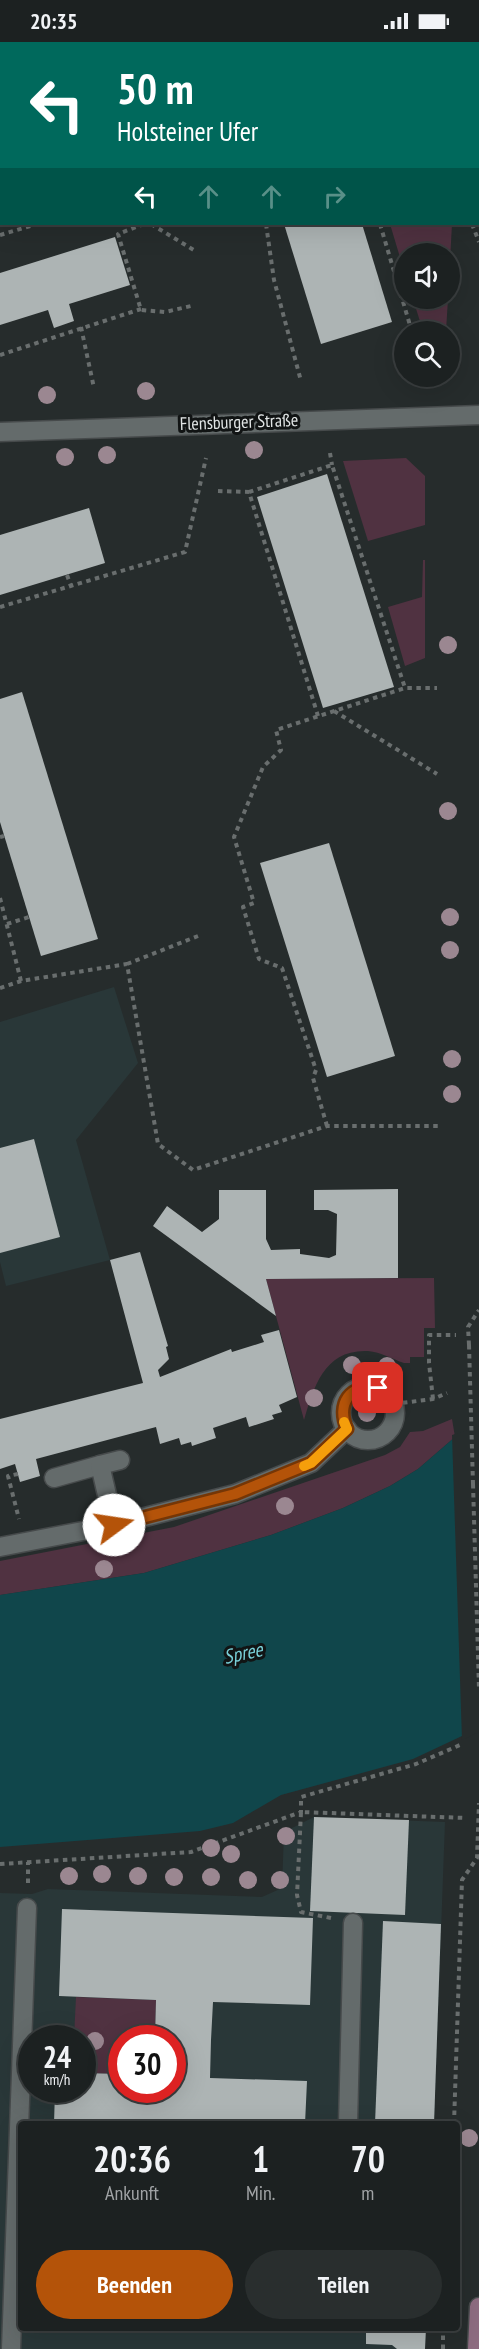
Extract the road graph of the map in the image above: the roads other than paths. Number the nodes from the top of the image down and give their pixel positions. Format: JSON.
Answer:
{"nodes":[{"id":1,"x":479,"y":415,"type":"edge"},
{"id":2,"x":0,"y":432,"type":"edge"},
{"id":3,"x":347,"y":1429,"type":"junction"},
{"id":4,"x":120,"y":1460,"type":"dead end"},
{"id":5,"x":100,"y":1465,"type":"junction"},
{"id":6,"x":54,"y":1478,"type":"dead end"},
{"id":7,"x":114,"y":1525,"type":"junction"},
{"id":8,"x":0,"y":1547,"type":"edge"},
{"id":9,"x":27,"y":1908,"type":"dead end"},
{"id":10,"x":353,"y":1923,"type":"dead end"},
{"id":11,"x":19,"y":2121,"type":"edge"},
{"id":12,"x":348,"y":2121,"type":"edge"},
{"id":13,"x":18,"y":2156,"type":"edge"},
{"id":14,"x":479,"y":2307,"type":"edge"},
{"id":15,"x":11,"y":2349,"type":"edge"},
{"id":16,"x":477,"y":2349,"type":"edge"}],
"edges":[{"from":1,"to":2,"type":"street","name":"Flensburger Straße"},
{"from":3,"to":3,"type":"street"},
{"from":3,"to":7,"type":"street"},
{"from":4,"to":5,"type":"street"},
{"from":5,"to":6,"type":"street"},
{"from":5,"to":7,"type":"street"},
{"from":7,"to":8,"type":"street"},
{"from":9,"to":11,"type":"street"},
{"from":10,"to":12,"type":"street"},
{"from":13,"to":15,"type":"street"},
{"from":14,"to":16,"type":"main road"}]}
